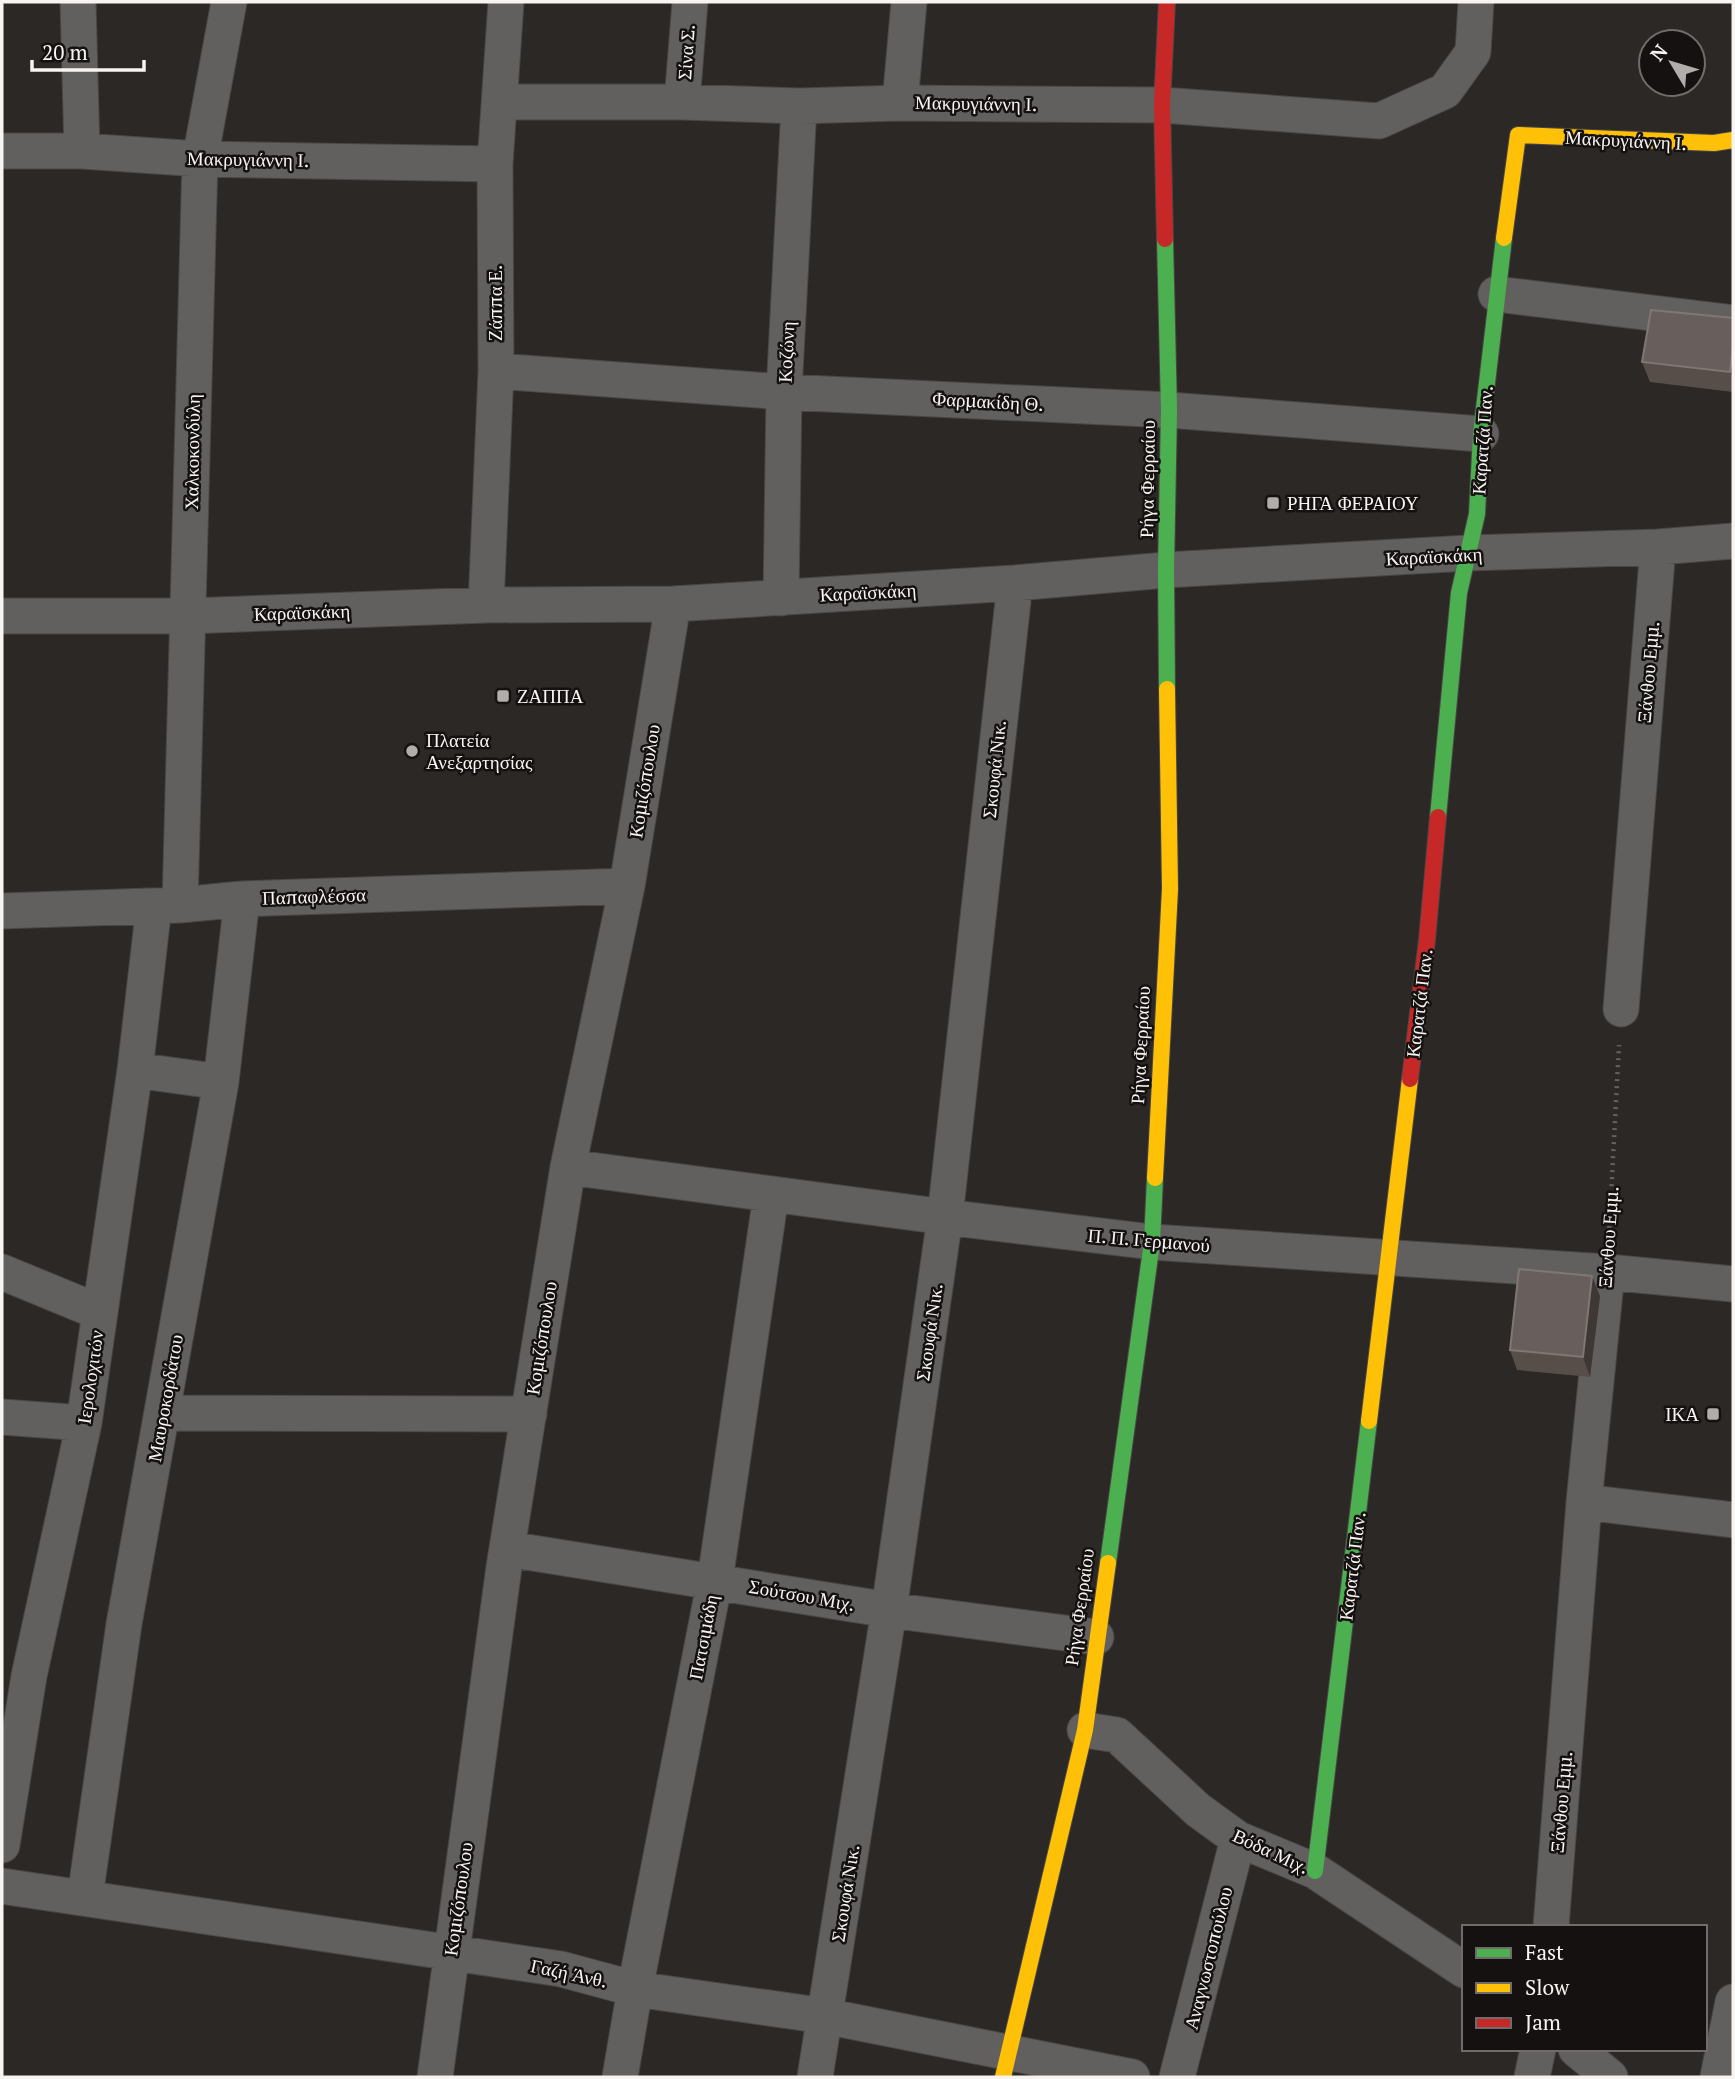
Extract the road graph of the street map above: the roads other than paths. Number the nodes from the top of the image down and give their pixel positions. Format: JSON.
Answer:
{"nodes":[{"id":1,"x":78,"y":2,"type":"edge"},
{"id":2,"x":229,"y":2,"type":"edge"},
{"id":3,"x":506,"y":2,"type":"edge"},
{"id":4,"x":690,"y":2,"type":"edge"},
{"id":5,"x":909,"y":2,"type":"edge"},
{"id":6,"x":1167,"y":2,"type":"edge"},
{"id":7,"x":1476,"y":2,"type":"edge"},
{"id":8,"x":500,"y":102,"type":"junction"},
{"id":9,"x":682,"y":102,"type":"junction"},
{"id":10,"x":900,"y":103,"type":"junction"},
{"id":11,"x":1162,"y":105,"type":"junction"},
{"id":12,"x":800,"y":106,"type":"junction"},
{"id":13,"x":1518,"y":135,"type":"joint"},
{"id":14,"x":1733,"y":140,"type":"edge"},
{"id":15,"x":2,"y":151,"type":"edge"},
{"id":16,"x":82,"y":151,"type":"junction"},
{"id":17,"x":200,"y":159,"type":"junction"},
{"id":18,"x":495,"y":164,"type":"junction"},
{"id":19,"x":1496,"y":294,"type":"junction"},
{"id":20,"x":1733,"y":323,"type":"edge"},
{"id":21,"x":496,"y":371,"type":"junction"},
{"id":22,"x":784,"y":392,"type":"junction"},
{"id":23,"x":1169,"y":410,"type":"junction"},
{"id":24,"x":1481,"y":434,"type":"junction"},
{"id":25,"x":1733,"y":541,"type":"edge"},
{"id":26,"x":1658,"y":547,"type":"junction"},
{"id":27,"x":1468,"y":553,"type":"junction"},
{"id":28,"x":1167,"y":570,"type":"junction"},
{"id":29,"x":1015,"y":583,"type":"junction"},
{"id":30,"x":780,"y":597,"type":"junction"},
{"id":31,"x":673,"y":604,"type":"junction"},
{"id":32,"x":486,"y":605,"type":"junction"},
{"id":33,"x":2,"y":615,"type":"edge"},
{"id":34,"x":188,"y":615,"type":"junction"},
{"id":35,"x":627,"y":886,"type":"junction"},
{"id":36,"x":242,"y":899,"type":"junction"},
{"id":37,"x":167,"y":905,"type":"junction"},
{"id":38,"x":2,"y":911,"type":"edge"},
{"id":39,"x":1621,"y":1009,"type":"road end"},
{"id":40,"x":135,"y":1070,"type":"junction"},
{"id":41,"x":221,"y":1082,"type":"junction"},
{"id":42,"x":568,"y":1167,"type":"junction"},
{"id":43,"x":771,"y":1195,"type":"junction"},
{"id":44,"x":945,"y":1217,"type":"junction"},
{"id":45,"x":1152,"y":1242,"type":"junction"},
{"id":46,"x":1390,"y":1259,"type":"junction"},
{"id":47,"x":2,"y":1272,"type":"edge"},
{"id":48,"x":1607,"y":1272,"type":"junction"},
{"id":49,"x":1733,"y":1284,"type":"edge"},
{"id":50,"x":99,"y":1312,"type":"junction"},
{"id":51,"x":162,"y":1413,"type":"junction"},
{"id":52,"x":529,"y":1414,"type":"junction"},
{"id":53,"x":2,"y":1417,"type":"edge"},
{"id":54,"x":84,"y":1423,"type":"junction"},
{"id":55,"x":1584,"y":1502,"type":"junction"},
{"id":56,"x":1733,"y":1520,"type":"edge"},
{"id":57,"x":508,"y":1549,"type":"junction"},
{"id":58,"x":715,"y":1580,"type":"junction"},
{"id":59,"x":890,"y":1610,"type":"junction"},
{"id":60,"x":1096,"y":1637,"type":"junction"},
{"id":61,"x":15,"y":1676,"type":"edge"},
{"id":62,"x":1085,"y":1730,"type":"junction"},
{"id":63,"x":1238,"y":1839,"type":"junction"},
{"id":64,"x":2,"y":1845,"type":"edge"},
{"id":65,"x":1315,"y":1871,"type":"junction"},
{"id":66,"x":2,"y":1886,"type":"edge"},
{"id":67,"x":85,"y":1897,"type":"junction"},
{"id":68,"x":1551,"y":1925,"type":"edge"},
{"id":69,"x":451,"y":1952,"type":"junction"},
{"id":70,"x":1462,"y":1969,"type":"edge"},
{"id":71,"x":635,"y":1990,"type":"junction"},
{"id":72,"x":1733,"y":2002,"type":"edge"},
{"id":73,"x":825,"y":2016,"type":"junction"},
{"id":74,"x":1538,"y":2051,"type":"edge"},
{"id":75,"x":1578,"y":2051,"type":"edge"},
{"id":76,"x":1006,"y":2065,"type":"edge"},
{"id":77,"x":435,"y":2077,"type":"edge"},
{"id":78,"x":621,"y":2077,"type":"edge"},
{"id":79,"x":814,"y":2077,"type":"edge"},
{"id":80,"x":1132,"y":2077,"type":"edge"},
{"id":81,"x":1177,"y":2077,"type":"edge"},
{"id":82,"x":1532,"y":2077,"type":"edge"},
{"id":83,"x":1610,"y":2077,"type":"edge"},
{"id":84,"x":1718,"y":2077,"type":"edge"}],
"edges":[{"from":1,"to":16,"type":"street"},
{"from":2,"to":17,"type":"street","name":"Χαλκοκονδύλη"},
{"from":3,"to":8,"type":"street","name":"Ζάππα Ε."},
{"from":4,"to":9,"type":"street","name":"Σίνα Σ."},
{"from":5,"to":10,"type":"street"},
{"from":6,"to":11,"type":"street","name":"Ρήγα Φερραίου"},
{"from":7,"to":11,"type":"street","name":"Μακρυγιάννη Ι."},
{"from":8,"to":9,"type":"street","name":"Μακρυγιάννη Ι."},
{"from":8,"to":18,"type":"street","name":"Ζάππα Ε."},
{"from":9,"to":12,"type":"street","name":"Μακρυγιάννη Ι."},
{"from":10,"to":11,"type":"street","name":"Μακρυγιάννη Ι."},
{"from":10,"to":12,"type":"street","name":"Μακρυγιάννη Ι."},
{"from":11,"to":23,"type":"street","name":"Ρήγα Φερραίου"},
{"from":12,"to":22,"type":"street","name":"Κοζώνη"},
{"from":13,"to":14,"type":"street","name":"Μακρυγιάννη Ι."},
{"from":13,"to":19,"type":"street","name":"Καρατζά Παν."},
{"from":15,"to":16,"type":"street","name":"Μακρυγιάννη Ι."},
{"from":16,"to":17,"type":"street","name":"Μακρυγιάννη Ι."},
{"from":17,"to":18,"type":"street","name":"Μακρυγιάννη Ι."},
{"from":17,"to":34,"type":"street","name":"Χαλκοκονδύλη"},
{"from":18,"to":21,"type":"street","name":"Ζάππα Ε."},
{"from":19,"to":20,"type":"street"},
{"from":19,"to":24,"type":"street","name":"Καρατζά Παν."},
{"from":21,"to":22,"type":"street","name":"Φαρμακίδη Θ."},
{"from":21,"to":32,"type":"street","name":"Ζάππα Ε."},
{"from":22,"to":23,"type":"street","name":"Φαρμακίδη Θ."},
{"from":22,"to":30,"type":"street","name":"Κοζώνη"},
{"from":23,"to":24,"type":"street","name":"Φαρμακίδη Θ."},
{"from":23,"to":28,"type":"street","name":"Ρήγα Φερραίου"},
{"from":24,"to":27,"type":"street","name":"Καρατζά Παν."},
{"from":25,"to":26,"type":"street","name":"Καραϊσκάκη"},
{"from":26,"to":27,"type":"street","name":"Καραϊσκάκη"},
{"from":26,"to":39,"type":"street","name":"Ξάνθου Εμμ."},
{"from":27,"to":28,"type":"street","name":"Καραϊσκάκη"},
{"from":27,"to":46,"type":"street","name":"Καρατζά Παν."},
{"from":28,"to":29,"type":"street","name":"Καραϊσκάκη"},
{"from":28,"to":45,"type":"street","name":"Ρήγα Φερραίου"},
{"from":29,"to":30,"type":"street","name":"Καραϊσκάκη"},
{"from":29,"to":44,"type":"street","name":"Σκουφά Νικ."},
{"from":30,"to":31,"type":"street","name":"Καραϊσκάκη"},
{"from":31,"to":32,"type":"street","name":"Καραϊσκάκη"},
{"from":31,"to":35,"type":"street","name":"Κομιζόπουλου"},
{"from":32,"to":34,"type":"street","name":"Καραϊσκάκη"},
{"from":33,"to":34,"type":"street","name":"Καραϊσκάκη"},
{"from":34,"to":37,"type":"street","name":"Χαλκοκονδύλη"},
{"from":35,"to":36,"type":"street","name":"Παπαφλέσσα"},
{"from":35,"to":42,"type":"street","name":"Κομιζόπουλου"},
{"from":36,"to":37,"type":"street","name":"Παπαφλέσσα"},
{"from":36,"to":41,"type":"street","name":"Μαυροκορδάτου"},
{"from":37,"to":38,"type":"street","name":"Παπαφλέσσα"},
{"from":37,"to":40,"type":"street","name":"Ιερολοχιτών"},
{"from":40,"to":41,"type":"street"},
{"from":40,"to":50,"type":"street","name":"Ιερολοχιτών"},
{"from":41,"to":51,"type":"street","name":"Μαυροκορδάτου"},
{"from":42,"to":43,"type":"street","name":"Π. Π. Γερμανού"},
{"from":42,"to":52,"type":"street","name":"Κομιζόπουλου"},
{"from":43,"to":44,"type":"street","name":"Π. Π. Γερμανού"},
{"from":43,"to":58,"type":"street","name":"Πατσιμάδη"},
{"from":44,"to":45,"type":"street","name":"Π. Π. Γερμανού"},
{"from":44,"to":59,"type":"street","name":"Σκουφά Νικ."},
{"from":45,"to":46,"type":"street","name":"Π. Π. Γερμανού"},
{"from":45,"to":60,"type":"street","name":"Ρήγα Φερραίου"},
{"from":46,"to":48,"type":"street","name":"Π. Π. Γερμανού"},
{"from":46,"to":65,"type":"street","name":"Καρατζά Παν."},
{"from":47,"to":50,"type":"street"},
{"from":48,"to":49,"type":"street","name":"Π. Π. Γερμανού"},
{"from":48,"to":55,"type":"street","name":"Ξάνθου Εμμ."},
{"from":50,"to":54,"type":"street","name":"Ιερολοχιτών"},
{"from":51,"to":52,"type":"street"},
{"from":51,"to":67,"type":"street","name":"Μαυροκορδάτου"},
{"from":52,"to":57,"type":"street","name":"Κομιζόπουλου"},
{"from":53,"to":54,"type":"street"},
{"from":54,"to":61,"type":"street","name":"Ιερολοχιτών"},
{"from":55,"to":56,"type":"street"},
{"from":55,"to":68,"type":"street","name":"Ξάνθου Εμμ."},
{"from":57,"to":58,"type":"street","name":"Σούτσου Μιχ."},
{"from":57,"to":69,"type":"street","name":"Κομιζόπουλου"},
{"from":58,"to":59,"type":"street","name":"Σούτσου Μιχ."},
{"from":58,"to":71,"type":"street","name":"Πατσιμάδη"},
{"from":59,"to":60,"type":"street","name":"Σούτσου Μιχ."},
{"from":59,"to":73,"type":"street","name":"Σκουφά Νικ."},
{"from":60,"to":62,"type":"street","name":"Ρήγα Φερραίου"},
{"from":61,"to":64,"type":"street","name":"Ιερολοχιτών"},
{"from":62,"to":63,"type":"street","name":"Βόδα Μιχ."},
{"from":62,"to":76,"type":"street","name":"Ρήγα Φερραίου"},
{"from":63,"to":65,"type":"street","name":"Βόδα Μιχ."},
{"from":63,"to":81,"type":"street","name":"Αναγνωστοπούλου"},
{"from":65,"to":70,"type":"street","name":"Βόδα Μιχ."},
{"from":66,"to":67,"type":"street","name":"Γαζή Άνθ."},
{"from":67,"to":69,"type":"street","name":"Γαζή Άνθ."},
{"from":69,"to":71,"type":"street","name":"Γαζή Άνθ."},
{"from":69,"to":77,"type":"street","name":"Κομιζόπουλου"},
{"from":71,"to":73,"type":"street","name":"Γαζή Άνθ."},
{"from":71,"to":78,"type":"street","name":"Πατσιμάδη"},
{"from":72,"to":84,"type":"street"},
{"from":73,"to":76,"type":"street","name":"Γαζή Άνθ."},
{"from":73,"to":79,"type":"street","name":"Σκουφά Νικ."},
{"from":74,"to":82,"type":"street"},
{"from":75,"to":83,"type":"street"},
{"from":76,"to":80,"type":"street","name":"Γαζή Άνθ."}]}
